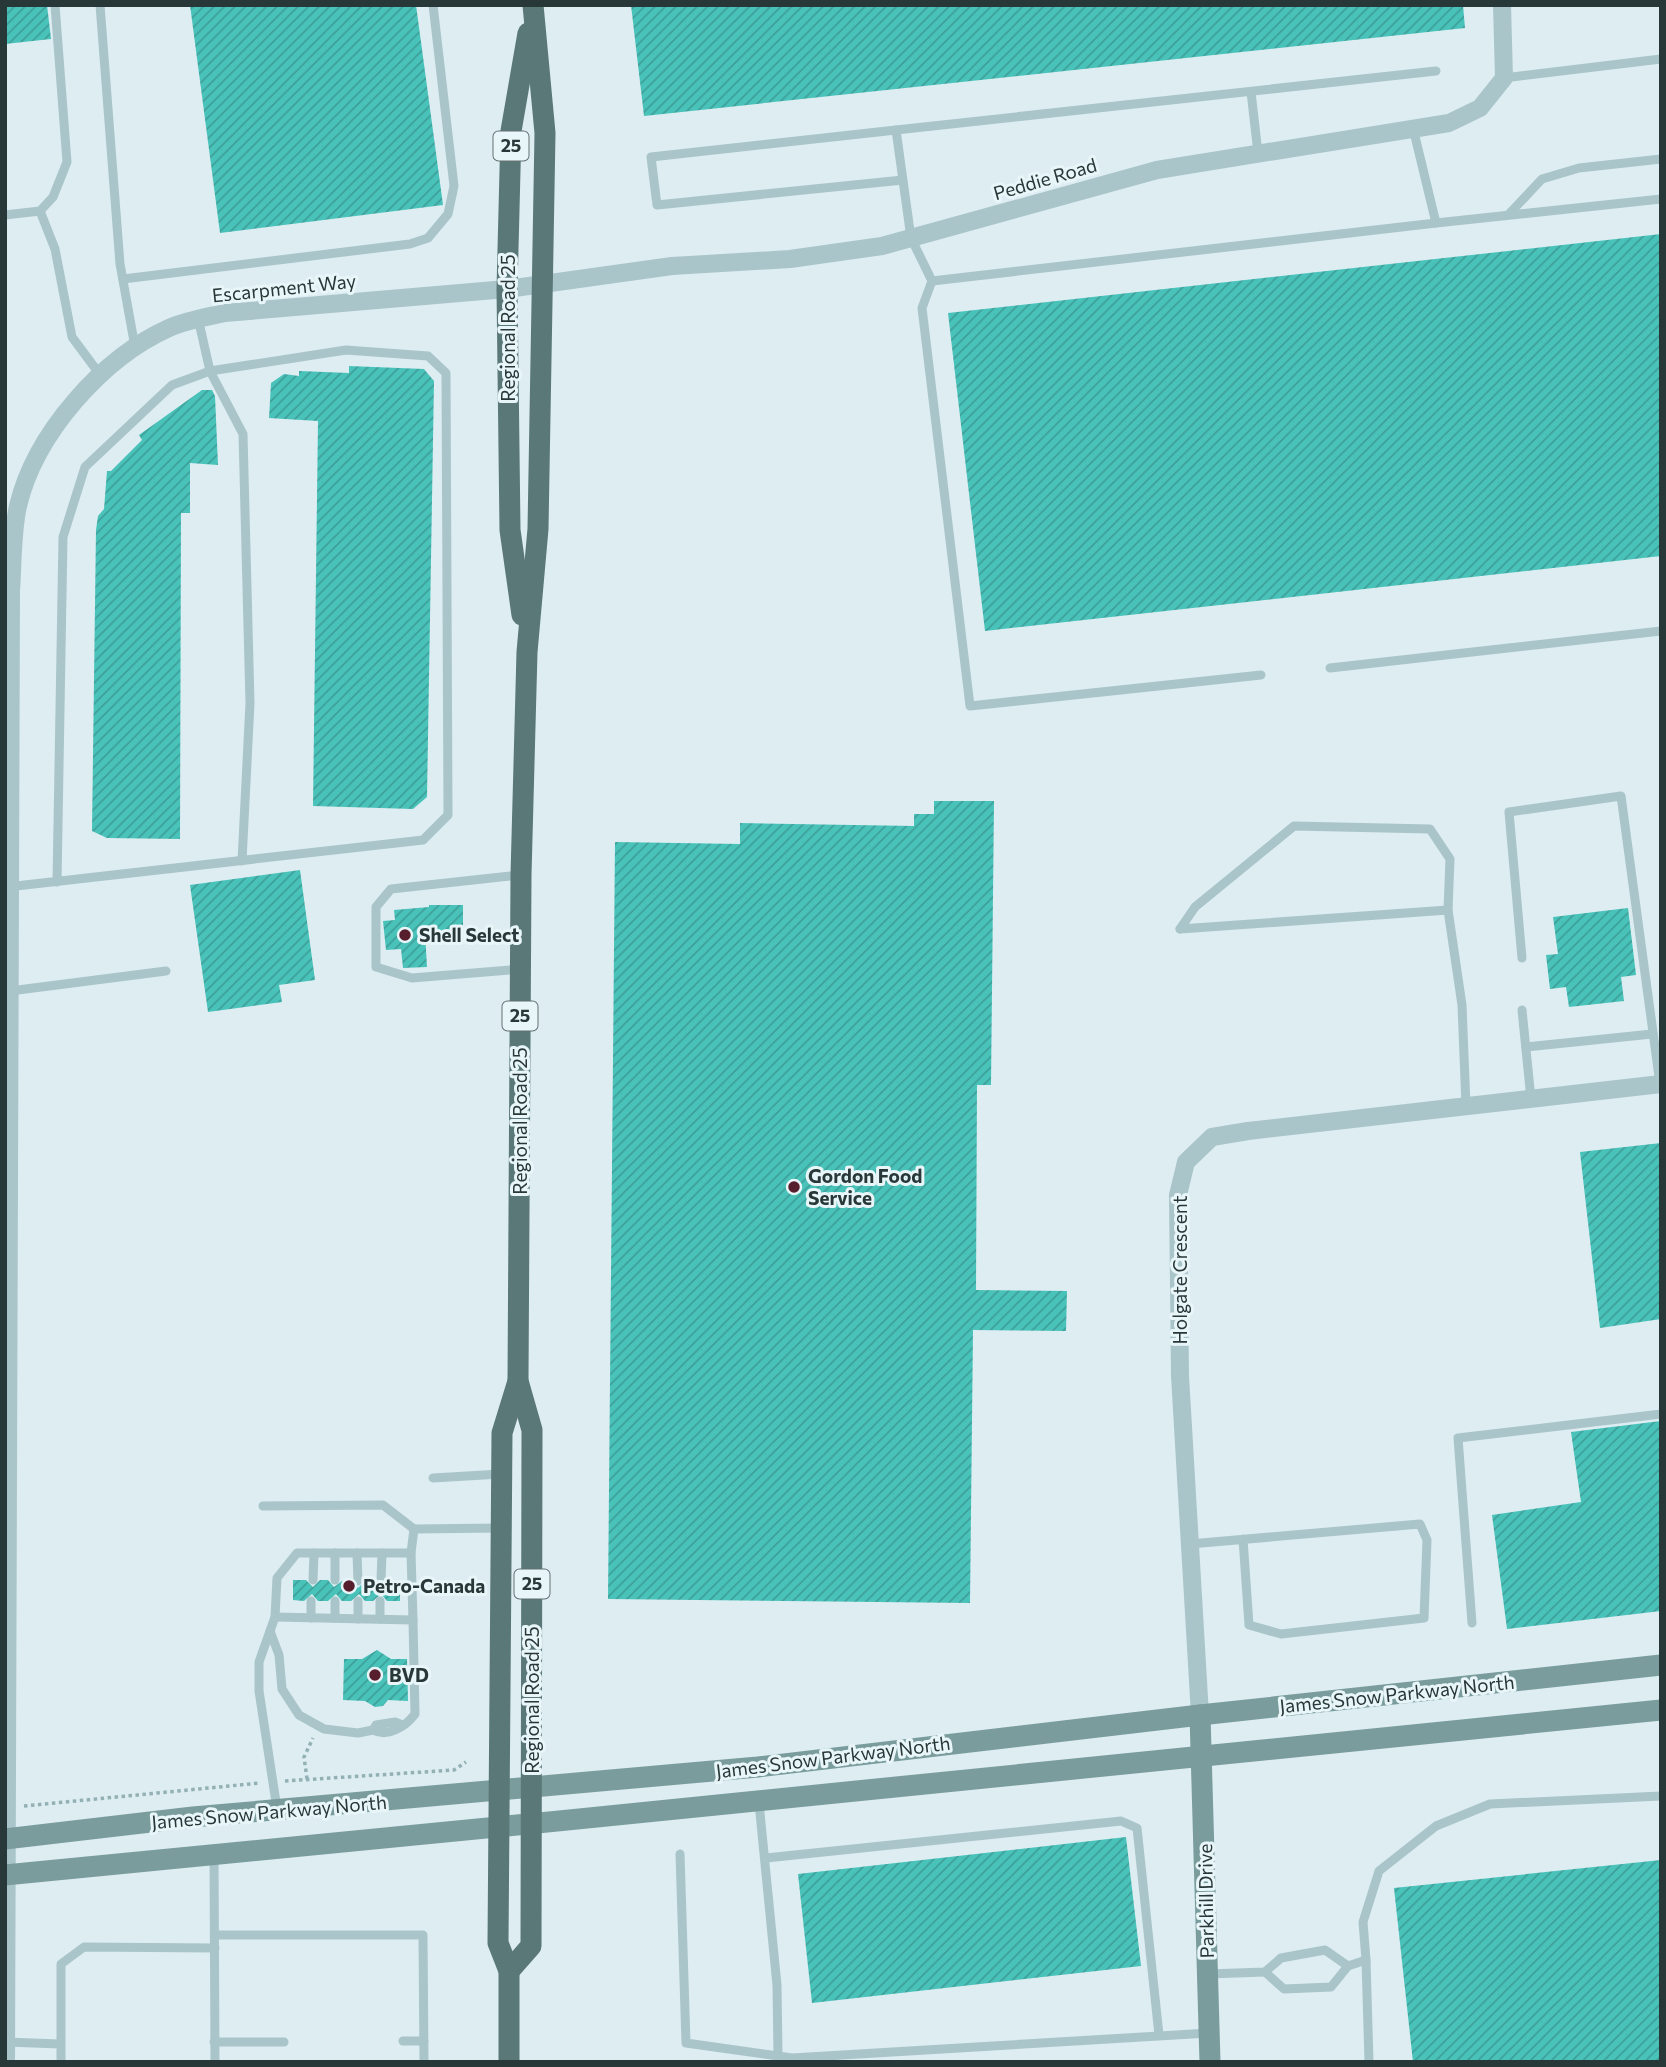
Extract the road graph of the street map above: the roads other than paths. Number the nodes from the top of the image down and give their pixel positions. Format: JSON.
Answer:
{"nodes":[{"id":1,"x":55,"y":5,"type":"edge"},
{"id":2,"x":100,"y":5,"type":"edge"},
{"id":3,"x":433,"y":5,"type":"edge"},
{"id":4,"x":533,"y":5,"type":"edge"},
{"id":5,"x":1502,"y":5,"type":"edge"},
{"id":6,"x":1661,"y":60,"type":"edge"},
{"id":7,"x":1436,"y":71,"type":"dead end"},
{"id":8,"x":1504,"y":78,"type":"junction"},
{"id":9,"x":1251,"y":92,"type":"junction"},
{"id":10,"x":1413,"y":128,"type":"junction"},
{"id":11,"x":896,"y":130,"type":"junction"},
{"id":12,"x":1258,"y":153,"type":"junction"},
{"id":13,"x":1661,"y":159,"type":"edge"},
{"id":14,"x":903,"y":180,"type":"junction"},
{"id":15,"x":1661,"y":199,"type":"edge"},
{"id":16,"x":40,"y":211,"type":"junction"},
{"id":17,"x":1509,"y":214,"type":"junction"},
{"id":18,"x":5,"y":215,"type":"edge"},
{"id":19,"x":1436,"y":223,"type":"junction"},
{"id":20,"x":911,"y":238,"type":"junction"},
{"id":21,"x":123,"y":279,"type":"junction"},
{"id":22,"x":932,"y":281,"type":"junction"},
{"id":23,"x":542,"y":284,"type":"junction"},
{"id":24,"x":507,"y":289,"type":"junction"},
{"id":25,"x":198,"y":318,"type":"junction"},
{"id":26,"x":135,"y":349,"type":"junction"},
{"id":27,"x":210,"y":371,"type":"junction"},
{"id":28,"x":101,"y":376,"type":"junction"},
{"id":29,"x":1661,"y":631,"type":"edge"},
{"id":30,"x":527,"y":652,"type":"junction"},
{"id":31,"x":1330,"y":668,"type":"dead end"},
{"id":32,"x":1261,"y":675,"type":"dead end"},
{"id":33,"x":242,"y":861,"type":"junction"},
{"id":34,"x":521,"y":875,"type":"junction"},
{"id":35,"x":57,"y":882,"type":"junction"},
{"id":36,"x":8,"y":887,"type":"edge"},
{"id":37,"x":1448,"y":910,"type":"junction"},
{"id":38,"x":1522,"y":958,"type":"dead end"},
{"id":39,"x":521,"y":968,"type":"junction"},
{"id":40,"x":166,"y":971,"type":"dead end"},
{"id":41,"x":10,"y":991,"type":"junction"},
{"id":42,"x":1522,"y":1010,"type":"dead end"},
{"id":43,"x":1652,"y":1034,"type":"junction"},
{"id":44,"x":1526,"y":1047,"type":"junction"},
{"id":45,"x":1660,"y":1084,"type":"edge"},
{"id":46,"x":1531,"y":1099,"type":"junction"},
{"id":47,"x":1466,"y":1106,"type":"junction"},
{"id":48,"x":518,"y":1381,"type":"junction"},
{"id":49,"x":1661,"y":1414,"type":"edge"},
{"id":50,"x":501,"y":1474,"type":"junction"},
{"id":51,"x":433,"y":1478,"type":"dead end"},
{"id":52,"x":263,"y":1506,"type":"dead end"},
{"id":53,"x":499,"y":1528,"type":"junction"},
{"id":54,"x":414,"y":1529,"type":"junction"},
{"id":55,"x":1243,"y":1539,"type":"junction"},
{"id":56,"x":1190,"y":1544,"type":"junction"},
{"id":57,"x":314,"y":1553,"type":"junction"},
{"id":58,"x":335,"y":1553,"type":"junction"},
{"id":59,"x":357,"y":1553,"type":"junction"},
{"id":60,"x":382,"y":1553,"type":"junction"},
{"id":61,"x":411,"y":1553,"type":"junction"},
{"id":62,"x":313,"y":1580,"type":"dead end"},
{"id":63,"x":335,"y":1580,"type":"dead end"},
{"id":64,"x":358,"y":1581,"type":"dead end"},
{"id":65,"x":381,"y":1581,"type":"dead end"},
{"id":66,"x":311,"y":1601,"type":"dead end"},
{"id":67,"x":335,"y":1601,"type":"dead end"},
{"id":68,"x":358,"y":1601,"type":"dead end"},
{"id":69,"x":380,"y":1601,"type":"dead end"},
{"id":70,"x":275,"y":1617,"type":"junction"},
{"id":71,"x":312,"y":1618,"type":"junction"},
{"id":72,"x":335,"y":1618,"type":"junction"},
{"id":73,"x":358,"y":1619,"type":"junction"},
{"id":74,"x":380,"y":1619,"type":"junction"},
{"id":75,"x":413,"y":1620,"type":"junction"},
{"id":76,"x":1472,"y":1623,"type":"dead end"},
{"id":77,"x":270,"y":1631,"type":"junction"},
{"id":78,"x":1661,"y":1665,"type":"edge"},
{"id":79,"x":1661,"y":1710,"type":"edge"},
{"id":80,"x":1200,"y":1715,"type":"junction"},
{"id":81,"x":1203,"y":1749,"type":"junction"},
{"id":82,"x":531,"y":1788,"type":"junction"},
{"id":83,"x":499,"y":1790,"type":"junction"},
{"id":84,"x":1661,"y":1796,"type":"edge"},
{"id":85,"x":758,"y":1801,"type":"junction"},
{"id":86,"x":277,"y":1811,"type":"junction"},
{"id":87,"x":531,"y":1822,"type":"junction"},
{"id":88,"x":499,"y":1825,"type":"junction"},
{"id":89,"x":6,"y":1839,"type":"edge"},
{"id":90,"x":214,"y":1854,"type":"junction"},
{"id":91,"x":680,"y":1854,"type":"dead end"},
{"id":92,"x":766,"y":1858,"type":"junction"},
{"id":93,"x":6,"y":1875,"type":"edge"},
{"id":94,"x":215,"y":1935,"type":"junction"},
{"id":95,"x":215,"y":1948,"type":"junction"},
{"id":96,"x":1366,"y":1960,"type":"junction"},
{"id":97,"x":1348,"y":1966,"type":"junction"},
{"id":98,"x":509,"y":1971,"type":"junction"},
{"id":99,"x":1265,"y":1972,"type":"junction"},
{"id":100,"x":1208,"y":1974,"type":"junction"},
{"id":101,"x":1209,"y":2033,"type":"junction"},
{"id":102,"x":1159,"y":2035,"type":"junction"},
{"id":103,"x":403,"y":2041,"type":"dead end"},
{"id":104,"x":424,"y":2041,"type":"junction"},
{"id":105,"x":6,"y":2042,"type":"edge"},
{"id":106,"x":214,"y":2042,"type":"junction"},
{"id":107,"x":284,"y":2042,"type":"dead end"},
{"id":108,"x":60,"y":2043,"type":"junction"},
{"id":109,"x":778,"y":2056,"type":"junction"},
{"id":110,"x":6,"y":2062,"type":"edge"},
{"id":111,"x":61,"y":2062,"type":"edge"},
{"id":112,"x":215,"y":2062,"type":"edge"},
{"id":113,"x":424,"y":2062,"type":"edge"},
{"id":114,"x":509,"y":2062,"type":"edge"},
{"id":115,"x":1209,"y":2062,"type":"edge"},
{"id":116,"x":1369,"y":2062,"type":"edge"}],
"edges":[{"from":1,"to":16,"type":"lane"},
{"from":2,"to":21,"type":"lane"},
{"from":3,"to":21,"type":"lane"},
{"from":4,"to":23,"type":"main road","name":"Regional Road 25","number":"25"},
{"from":4,"to":24,"type":"main road","name":"Regional Road 25","number":"25"},
{"from":5,"to":8,"type":"street"},
{"from":6,"to":8,"type":"lane"},
{"from":7,"to":9,"type":"lane"},
{"from":8,"to":10,"type":"street","name":"Peddie Road"},
{"from":9,"to":11,"type":"lane"},
{"from":9,"to":12,"type":"lane"},
{"from":10,"to":12,"type":"street","name":"Peddie Road"},
{"from":10,"to":19,"type":"lane"},
{"from":11,"to":14,"type":"lane"},
{"from":11,"to":14,"type":"lane"},
{"from":12,"to":20,"type":"street","name":"Peddie Road"},
{"from":13,"to":17,"type":"lane"},
{"from":14,"to":20,"type":"lane"},
{"from":15,"to":17,"type":"lane"},
{"from":16,"to":18,"type":"lane"},
{"from":16,"to":28,"type":"lane"},
{"from":17,"to":19,"type":"lane"},
{"from":19,"to":22,"type":"lane"},
{"from":20,"to":22,"type":"lane"},
{"from":20,"to":23,"type":"street","name":"Peddie Road"},
{"from":21,"to":26,"type":"lane"},
{"from":22,"to":32,"type":"lane"},
{"from":23,"to":24,"type":"street","name":"Peddie Road"},
{"from":23,"to":30,"type":"main road","name":"Regional Road 25","number":"25"},
{"from":24,"to":25,"type":"street","name":"Escarpment Way"},
{"from":24,"to":30,"type":"main road","name":"Regional Road 25","number":"25"},
{"from":25,"to":26,"type":"street","name":"Escarpment Way"},
{"from":25,"to":27,"type":"lane"},
{"from":26,"to":28,"type":"street","name":"Escarpment Way"},
{"from":27,"to":33,"type":"lane"},
{"from":27,"to":33,"type":"lane"},
{"from":27,"to":35,"type":"lane"},
{"from":28,"to":36,"type":"street","name":"Escarpment Way"},
{"from":29,"to":31,"type":"lane"},
{"from":30,"to":34,"type":"main road","name":"Regional Road 25","number":"25"},
{"from":33,"to":35,"type":"lane"},
{"from":34,"to":39,"type":"main road","name":"Regional Road 25","number":"25"},
{"from":34,"to":39,"type":"lane"},
{"from":35,"to":36,"type":"lane"},
{"from":36,"to":41,"type":"street","name":"Escarpment Way"},
{"from":37,"to":37,"type":"lane"},
{"from":37,"to":47,"type":"lane"},
{"from":38,"to":43,"type":"lane"},
{"from":39,"to":48,"type":"main road","name":"Regional Road 25","number":"25"},
{"from":40,"to":41,"type":"lane"},
{"from":41,"to":89,"type":"street","name":"Escarpment Way"},
{"from":42,"to":44,"type":"lane"},
{"from":43,"to":44,"type":"lane"},
{"from":43,"to":45,"type":"lane"},
{"from":44,"to":46,"type":"lane"},
{"from":45,"to":46,"type":"street","name":"Holgate Crescent"},
{"from":46,"to":47,"type":"street","name":"Holgate Crescent"},
{"from":47,"to":56,"type":"street","name":"Holgate Crescent"},
{"from":48,"to":50,"type":"main road","name":"Regional Road 25","number":"25"},
{"from":48,"to":82,"type":"main road","name":"Regional Road 25","number":"25"},
{"from":49,"to":76,"type":"lane"},
{"from":50,"to":51,"type":"lane"},
{"from":50,"to":53,"type":"main road","name":"Regional Road 25","number":"25"},
{"from":52,"to":54,"type":"lane"},
{"from":53,"to":54,"type":"lane"},
{"from":53,"to":83,"type":"main road","name":"Regional Road 25","number":"25"},
{"from":54,"to":61,"type":"lane"},
{"from":55,"to":55,"type":"lane"},
{"from":55,"to":56,"type":"lane"},
{"from":56,"to":80,"type":"street","name":"Holgate Crescent"},
{"from":57,"to":58,"type":"lane"},
{"from":57,"to":62,"type":"lane"},
{"from":57,"to":70,"type":"lane"},
{"from":58,"to":59,"type":"lane"},
{"from":58,"to":63,"type":"lane"},
{"from":59,"to":60,"type":"lane"},
{"from":59,"to":64,"type":"lane"},
{"from":60,"to":61,"type":"lane"},
{"from":60,"to":65,"type":"lane"},
{"from":61,"to":75,"type":"lane"},
{"from":66,"to":71,"type":"lane"},
{"from":67,"to":72,"type":"lane"},
{"from":68,"to":73,"type":"lane"},
{"from":69,"to":74,"type":"lane"},
{"from":70,"to":71,"type":"lane"},
{"from":70,"to":77,"type":"lane"},
{"from":71,"to":72,"type":"lane"},
{"from":72,"to":73,"type":"lane"},
{"from":73,"to":74,"type":"lane"},
{"from":74,"to":75,"type":"lane"},
{"from":75,"to":77,"type":"lane"},
{"from":77,"to":86,"type":"lane"},
{"from":78,"to":80,"type":"main road","name":"James Snow Parkway North"},
{"from":79,"to":81,"type":"main road","name":"James Snow Parkway North"},
{"from":80,"to":81,"type":"main road","name":"Holgate Crescent"},
{"from":80,"to":82,"type":"main road","name":"James Snow Parkway North"},
{"from":81,"to":85,"type":"main road","name":"James Snow Parkway North"},
{"from":81,"to":100,"type":"main road","name":"Parkhill Drive"},
{"from":82,"to":83,"type":"main road","name":"James Snow Parkway North"},
{"from":82,"to":87,"type":"main road","name":"Regional Road 25","number":"25"},
{"from":83,"to":86,"type":"main road","name":"James Snow Parkway North"},
{"from":83,"to":88,"type":"main road","name":"Regional Road 25","number":"25"},
{"from":84,"to":96,"type":"lane"},
{"from":85,"to":87,"type":"main road","name":"James Snow Parkway North"},
{"from":85,"to":92,"type":"lane"},
{"from":86,"to":89,"type":"main road","name":"James Snow Parkway North"},
{"from":87,"to":88,"type":"main road","name":"James Snow Parkway North"},
{"from":87,"to":98,"type":"main road","name":"Regional Road 25","number":"25"},
{"from":88,"to":90,"type":"main road","name":"James Snow Parkway North"},
{"from":88,"to":98,"type":"main road","name":"Regional Road 25","number":"25"},
{"from":89,"to":93,"type":"street","name":"Escarpment Way"},
{"from":90,"to":93,"type":"main road","name":"James Snow Parkway North"},
{"from":90,"to":94,"type":"lane"},
{"from":91,"to":109,"type":"lane"},
{"from":92,"to":102,"type":"lane"},
{"from":92,"to":109,"type":"lane"},
{"from":93,"to":105,"type":"street","name":"Escarpment Way"},
{"from":94,"to":95,"type":"lane"},
{"from":94,"to":104,"type":"lane"},
{"from":95,"to":106,"type":"lane"},
{"from":95,"to":108,"type":"lane"},
{"from":96,"to":97,"type":"lane"},
{"from":96,"to":116,"type":"lane"},
{"from":97,"to":99,"type":"lane"},
{"from":97,"to":99,"type":"lane"},
{"from":98,"to":114,"type":"main road","name":"Regional Road 25","number":"25"},
{"from":99,"to":100,"type":"lane"},
{"from":100,"to":101,"type":"main road","name":"Parkhill Drive"},
{"from":101,"to":102,"type":"lane"},
{"from":101,"to":115,"type":"main road","name":"Parkhill Drive"},
{"from":102,"to":109,"type":"lane"},
{"from":103,"to":104,"type":"lane"},
{"from":104,"to":113,"type":"lane"},
{"from":105,"to":108,"type":"lane"},
{"from":105,"to":110,"type":"street","name":"Escarpment Way"},
{"from":106,"to":107,"type":"lane"},
{"from":106,"to":112,"type":"lane"},
{"from":108,"to":111,"type":"lane"}]}
